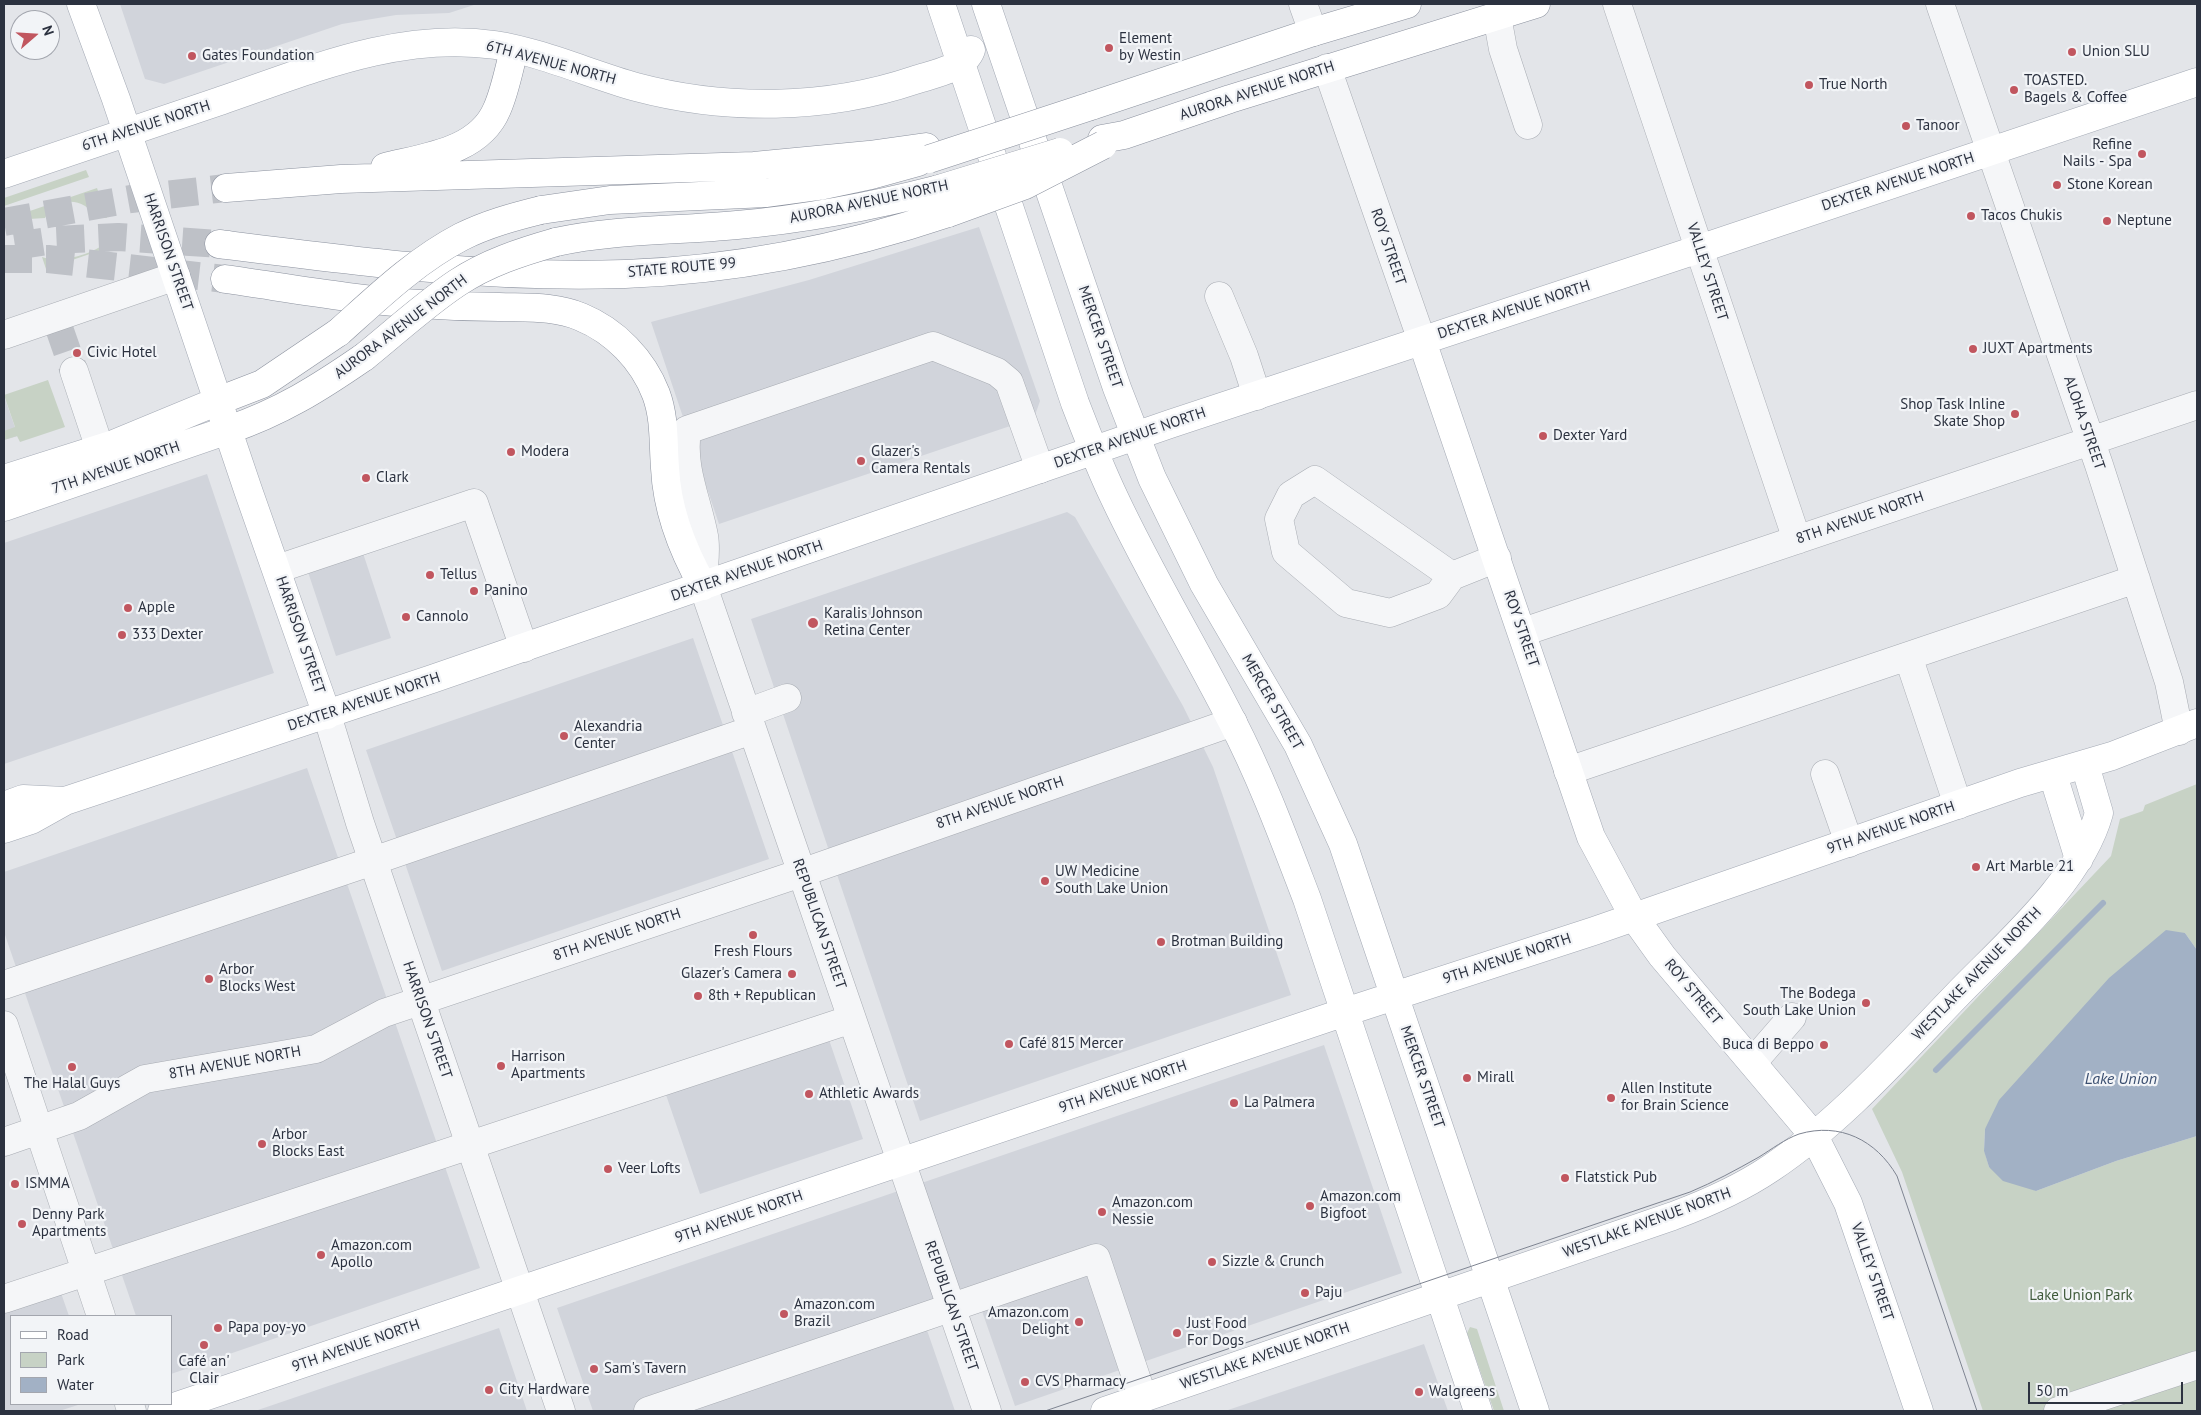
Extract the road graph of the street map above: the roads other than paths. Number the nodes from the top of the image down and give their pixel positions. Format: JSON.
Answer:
{"nodes":[{"id":1,"x":81,"y":4,"type":"edge"},
{"id":2,"x":941,"y":4,"type":"edge"},
{"id":3,"x":956,"y":4,"type":"edge"},
{"id":4,"x":986,"y":4,"type":"edge"},
{"id":5,"x":1303,"y":4,"type":"edge"},
{"id":6,"x":1407,"y":4,"type":"edge"},
{"id":7,"x":1536,"y":4,"type":"edge"},
{"id":8,"x":1617,"y":4,"type":"edge"},
{"id":9,"x":1940,"y":4,"type":"edge"},
{"id":10,"x":1497,"y":16,"type":"junction"},
{"id":11,"x":1313,"y":32,"type":"junction"},
{"id":12,"x":514,"y":50,"type":"junction"},
{"id":13,"x":961,"y":64,"type":"junction"},
{"id":14,"x":1327,"y":68,"type":"junction"},
{"id":15,"x":2197,"y":82,"type":"edge"},
{"id":16,"x":1528,"y":125,"type":"dead end"},
{"id":17,"x":128,"y":132,"type":"junction"},
{"id":18,"x":1991,"y":151,"type":"junction"},
{"id":19,"x":927,"y":153,"type":"junction"},
{"id":20,"x":4,"y":174,"type":"edge"},
{"id":21,"x":342,"y":179,"type":"junction"},
{"id":22,"x":226,"y":188,"type":"tunnel mouth"},
{"id":23,"x":943,"y":201,"type":"junction"},
{"id":24,"x":219,"y":244,"type":"tunnel mouth"},
{"id":25,"x":1699,"y":249,"type":"junction"},
{"id":26,"x":176,"y":276,"type":"junction"},
{"id":27,"x":225,"y":279,"type":"tunnel mouth"},
{"id":28,"x":1219,"y":296,"type":"dead end"},
{"id":29,"x":4,"y":335,"type":"edge"},
{"id":30,"x":1422,"y":341,"type":"junction"},
{"id":31,"x":74,"y":371,"type":"tunnel mouth"},
{"id":32,"x":1257,"y":396,"type":"junction"},
{"id":33,"x":218,"y":401,"type":"junction"},
{"id":34,"x":2197,"y":405,"type":"edge"},
{"id":35,"x":228,"y":430,"type":"junction"},
{"id":36,"x":1135,"y":436,"type":"junction"},
{"id":37,"x":2091,"y":440,"type":"junction"},
{"id":38,"x":100,"y":449,"type":"junction"},
{"id":39,"x":1094,"y":451,"type":"junction"},
{"id":40,"x":1040,"y":469,"type":"junction"},
{"id":41,"x":4,"y":480,"type":"edge"},
{"id":42,"x":4,"y":506,"type":"edge"},
{"id":43,"x":1797,"y":540,"type":"junction"},
{"id":44,"x":1496,"y":558,"type":"junction"},
{"id":45,"x":277,"y":569,"type":"junction"},
{"id":46,"x":1452,"y":576,"type":"junction"},
{"id":47,"x":2136,"y":579,"type":"junction"},
{"id":48,"x":703,"y":586,"type":"junction"},
{"id":49,"x":1522,"y":632,"type":"junction"},
{"id":50,"x":524,"y":648,"type":"junction"},
{"id":51,"x":1908,"y":656,"type":"junction"},
{"id":52,"x":787,"y":698,"type":"dead end"},
{"id":53,"x":327,"y":714,"type":"junction"},
{"id":54,"x":749,"y":722,"type":"junction"},
{"id":55,"x":1233,"y":722,"type":"junction"},
{"id":56,"x":2188,"y":727,"type":"edge"},
{"id":57,"x":2085,"y":765,"type":"junction"},
{"id":58,"x":1568,"y":771,"type":"junction"},
{"id":59,"x":1826,"y":774,"type":"dead end"},
{"id":60,"x":2053,"y":775,"type":"junction"},
{"id":61,"x":65,"y":801,"type":"junction"},
{"id":62,"x":1958,"y":805,"type":"junction"},
{"id":63,"x":4,"y":806,"type":"edge"},
{"id":64,"x":4,"y":829,"type":"edge"},
{"id":65,"x":1850,"y":843,"type":"junction"},
{"id":66,"x":2079,"y":859,"type":"junction"},
{"id":67,"x":373,"y":861,"type":"junction"},
{"id":68,"x":801,"y":873,"type":"junction"},
{"id":69,"x":1634,"y":917,"type":"junction"},
{"id":70,"x":4,"y":984,"type":"edge"},
{"id":71,"x":1395,"y":996,"type":"junction"},
{"id":72,"x":421,"y":1000,"type":"junction"},
{"id":73,"x":1345,"y":1012,"type":"junction"},
{"id":74,"x":1792,"y":1017,"type":"dead end"},
{"id":75,"x":852,"y":1019,"type":"junction"},
{"id":76,"x":4,"y":1026,"type":"edge"},
{"id":77,"x":1753,"y":1062,"type":"junction"},
{"id":78,"x":39,"y":1130,"type":"junction"},
{"id":79,"x":1814,"y":1136,"type":"junction"},
{"id":80,"x":4,"y":1142,"type":"edge"},
{"id":81,"x":471,"y":1146,"type":"junction"},
{"id":82,"x":901,"y":1162,"type":"junction"},
{"id":83,"x":86,"y":1272,"type":"junction"},
{"id":84,"x":1490,"y":1279,"type":"junction"},
{"id":85,"x":519,"y":1290,"type":"junction"},
{"id":86,"x":1441,"y":1296,"type":"junction"},
{"id":87,"x":4,"y":1300,"type":"edge"},
{"id":88,"x":951,"y":1306,"type":"junction"},
{"id":89,"x":101,"y":1315,"type":"edge"},
{"id":90,"x":2197,"y":1365,"type":"edge"},
{"id":91,"x":1143,"y":1398,"type":"junction"},
{"id":92,"x":162,"y":1411,"type":"edge"},
{"id":93,"x":561,"y":1411,"type":"edge"},
{"id":94,"x":648,"y":1411,"type":"edge"},
{"id":95,"x":987,"y":1411,"type":"edge"},
{"id":96,"x":1104,"y":1411,"type":"edge"},
{"id":97,"x":1478,"y":1411,"type":"edge"},
{"id":98,"x":1535,"y":1411,"type":"edge"},
{"id":99,"x":1919,"y":1411,"type":"edge"},
{"id":100,"x":2058,"y":1411,"type":"edge"}],
"edges":[{"from":1,"to":17,"type":"main road","name":"HARRISON STREET"},
{"from":2,"to":13,"type":"main road"},
{"from":3,"to":13,"type":"main road"},
{"from":4,"to":36,"type":"main road","name":"MERCER STREET"},
{"from":5,"to":11,"type":"street"},
{"from":6,"to":11,"type":"main road"},
{"from":7,"to":10,"type":"main road","name":"AURORA AVENUE NORTH"},
{"from":8,"to":25,"type":"street","name":"VALLEY STREET"},
{"from":9,"to":18,"type":"street","name":"ALOHA STREET"},
{"from":10,"to":14,"type":"main road","name":"AURORA AVENUE NORTH"},
{"from":10,"to":16,"type":"street"},
{"from":11,"to":19,"type":"main road","bridge":true},
{"from":12,"to":13,"type":"main road","name":"6TH AVENUE NORTH"},
{"from":12,"to":17,"type":"main road","name":"6TH AVENUE NORTH"},
{"from":12,"to":21,"type":"main road"},
{"from":13,"to":39,"type":"main road"},
{"from":14,"to":23,"type":"main road","name":"AURORA AVENUE NORTH","bridge":true},
{"from":14,"to":30,"type":"street","name":"ROY STREET"},
{"from":15,"to":18,"type":"main road","name":"DEXTER AVENUE NORTH"},
{"from":17,"to":20,"type":"main road","name":"6TH AVENUE NORTH"},
{"from":17,"to":26,"type":"main road","name":"HARRISON STREET"},
{"from":18,"to":25,"type":"main road","name":"DEXTER AVENUE NORTH"},
{"from":18,"to":37,"type":"street","name":"ALOHA STREET"},
{"from":19,"to":21,"type":"main road"},
{"from":19,"to":33,"type":"main road","name":"AURORA AVENUE NORTH","bridge":true},
{"from":21,"to":22,"type":"main road"},
{"from":23,"to":24,"type":"main road","name":"STATE ROUTE 99"},
{"from":23,"to":35,"type":"main road","name":"AURORA AVENUE NORTH","bridge":true},
{"from":25,"to":30,"type":"main road","name":"DEXTER AVENUE NORTH"},
{"from":25,"to":43,"type":"street","name":"VALLEY STREET"},
{"from":26,"to":29,"type":"street"},
{"from":26,"to":33,"type":"main road","name":"HARRISON STREET"},
{"from":27,"to":48,"type":"main road"},
{"from":28,"to":32,"type":"street"},
{"from":30,"to":32,"type":"main road","name":"DEXTER AVENUE NORTH"},
{"from":30,"to":44,"type":"main road","name":"ROY STREET"},
{"from":31,"to":38,"type":"street"},
{"from":32,"to":36,"type":"main road","name":"DEXTER AVENUE NORTH"},
{"from":33,"to":35,"type":"main road","name":"HARRISON STREET"},
{"from":33,"to":38,"type":"main road","name":"7TH AVENUE NORTH"},
{"from":34,"to":37,"type":"street","name":"8TH AVENUE NORTH"},
{"from":35,"to":42,"type":"main road","name":"7TH AVENUE NORTH"},
{"from":35,"to":45,"type":"main road","name":"HARRISON STREET"},
{"from":36,"to":39,"type":"main road","name":"DEXTER AVENUE NORTH"},
{"from":36,"to":71,"type":"main road","name":"MERCER STREET"},
{"from":37,"to":43,"type":"street","name":"8TH AVENUE NORTH"},
{"from":37,"to":47,"type":"street","name":"ALOHA STREET"},
{"from":38,"to":41,"type":"main road","name":"7TH AVENUE NORTH"},
{"from":39,"to":40,"type":"main road","name":"DEXTER AVENUE NORTH"},
{"from":39,"to":55,"type":"main road"},
{"from":40,"to":48,"type":"main road","name":"DEXTER AVENUE NORTH"},
{"from":40,"to":48,"type":"street","name":"REPUBLICAN STREET"},
{"from":43,"to":49,"type":"street","name":"8TH AVENUE NORTH"},
{"from":44,"to":46,"type":"street"},
{"from":44,"to":49,"type":"main road","name":"ROY STREET"},
{"from":45,"to":50,"type":"street"},
{"from":45,"to":53,"type":"main road","name":"HARRISON STREET"},
{"from":46,"to":46,"type":"street"},
{"from":47,"to":51,"type":"street"},
{"from":47,"to":56,"type":"street","name":"ALOHA STREET"},
{"from":48,"to":50,"type":"main road","name":"DEXTER AVENUE NORTH"},
{"from":48,"to":54,"type":"street","name":"REPUBLICAN STREET"},
{"from":49,"to":58,"type":"main road","name":"ROY STREET"},
{"from":50,"to":53,"type":"main road","name":"DEXTER AVENUE NORTH"},
{"from":51,"to":58,"type":"street"},
{"from":51,"to":62,"type":"street"},
{"from":52,"to":54,"type":"street"},
{"from":53,"to":61,"type":"main road","name":"DEXTER AVENUE NORTH"},
{"from":53,"to":67,"type":"street","name":"HARRISON STREET"},
{"from":54,"to":67,"type":"street"},
{"from":54,"to":68,"type":"street","name":"REPUBLICAN STREET"},
{"from":55,"to":68,"type":"street","name":"8TH AVENUE NORTH"},
{"from":55,"to":73,"type":"main road"},
{"from":56,"to":57,"type":"main road"},
{"from":57,"to":60,"type":"main road","name":"9TH AVENUE NORTH"},
{"from":57,"to":66,"type":"main road","name":"WESTLAKE AVENUE NORTH"},
{"from":58,"to":69,"type":"main road","name":"ROY STREET"},
{"from":59,"to":65,"type":"street"},
{"from":60,"to":62,"type":"main road","name":"9TH AVENUE NORTH"},
{"from":60,"to":66,"type":"main road"},
{"from":61,"to":63,"type":"main road","name":"DEXTER AVENUE NORTH"},
{"from":61,"to":64,"type":"main road","name":"DEXTER AVENUE NORTH"},
{"from":62,"to":65,"type":"main road","name":"9TH AVENUE NORTH"},
{"from":65,"to":69,"type":"main road","name":"9TH AVENUE NORTH"},
{"from":66,"to":79,"type":"main road","name":"WESTLAKE AVENUE NORTH"},
{"from":67,"to":70,"type":"street"},
{"from":67,"to":72,"type":"street","name":"HARRISON STREET"},
{"from":68,"to":72,"type":"street","name":"8TH AVENUE NORTH"},
{"from":68,"to":75,"type":"street","name":"REPUBLICAN STREET"},
{"from":69,"to":71,"type":"main road","name":"9TH AVENUE NORTH"},
{"from":69,"to":77,"type":"main road","name":"ROY STREET"},
{"from":71,"to":73,"type":"main road","name":"9TH AVENUE NORTH"},
{"from":71,"to":84,"type":"main road","name":"MERCER STREET"},
{"from":72,"to":78,"type":"street","name":"8TH AVENUE NORTH"},
{"from":72,"to":81,"type":"street","name":"HARRISON STREET"},
{"from":73,"to":82,"type":"main road","name":"9TH AVENUE NORTH"},
{"from":73,"to":86,"type":"main road"},
{"from":74,"to":77,"type":"street"},
{"from":75,"to":81,"type":"street"},
{"from":75,"to":82,"type":"street","name":"REPUBLICAN STREET"},
{"from":76,"to":78,"type":"street"},
{"from":77,"to":79,"type":"main road","name":"ROY STREET"},
{"from":78,"to":80,"type":"street","name":"8TH AVENUE NORTH"},
{"from":78,"to":83,"type":"street"},
{"from":79,"to":84,"type":"main road","name":"WESTLAKE AVENUE NORTH"},
{"from":79,"to":99,"type":"main road","name":"VALLEY STREET"},
{"from":81,"to":83,"type":"street"},
{"from":81,"to":85,"type":"street","name":"HARRISON STREET"},
{"from":82,"to":85,"type":"main road","name":"9TH AVENUE NORTH"},
{"from":82,"to":88,"type":"street","name":"REPUBLICAN STREET"},
{"from":83,"to":87,"type":"street"},
{"from":83,"to":89,"type":"street"},
{"from":84,"to":86,"type":"main road","name":"WESTLAKE AVENUE NORTH"},
{"from":84,"to":98,"type":"main road","name":"MERCER STREET"},
{"from":85,"to":92,"type":"main road","name":"9TH AVENUE NORTH"},
{"from":85,"to":93,"type":"street","name":"HARRISON STREET"},
{"from":86,"to":91,"type":"main road","name":"WESTLAKE AVENUE NORTH"},
{"from":86,"to":97,"type":"main road"},
{"from":88,"to":91,"type":"street"},
{"from":88,"to":94,"type":"street"},
{"from":88,"to":95,"type":"street","name":"REPUBLICAN STREET"},
{"from":90,"to":100,"type":"street"},
{"from":91,"to":96,"type":"main road","name":"WESTLAKE AVENUE NORTH"}]}
